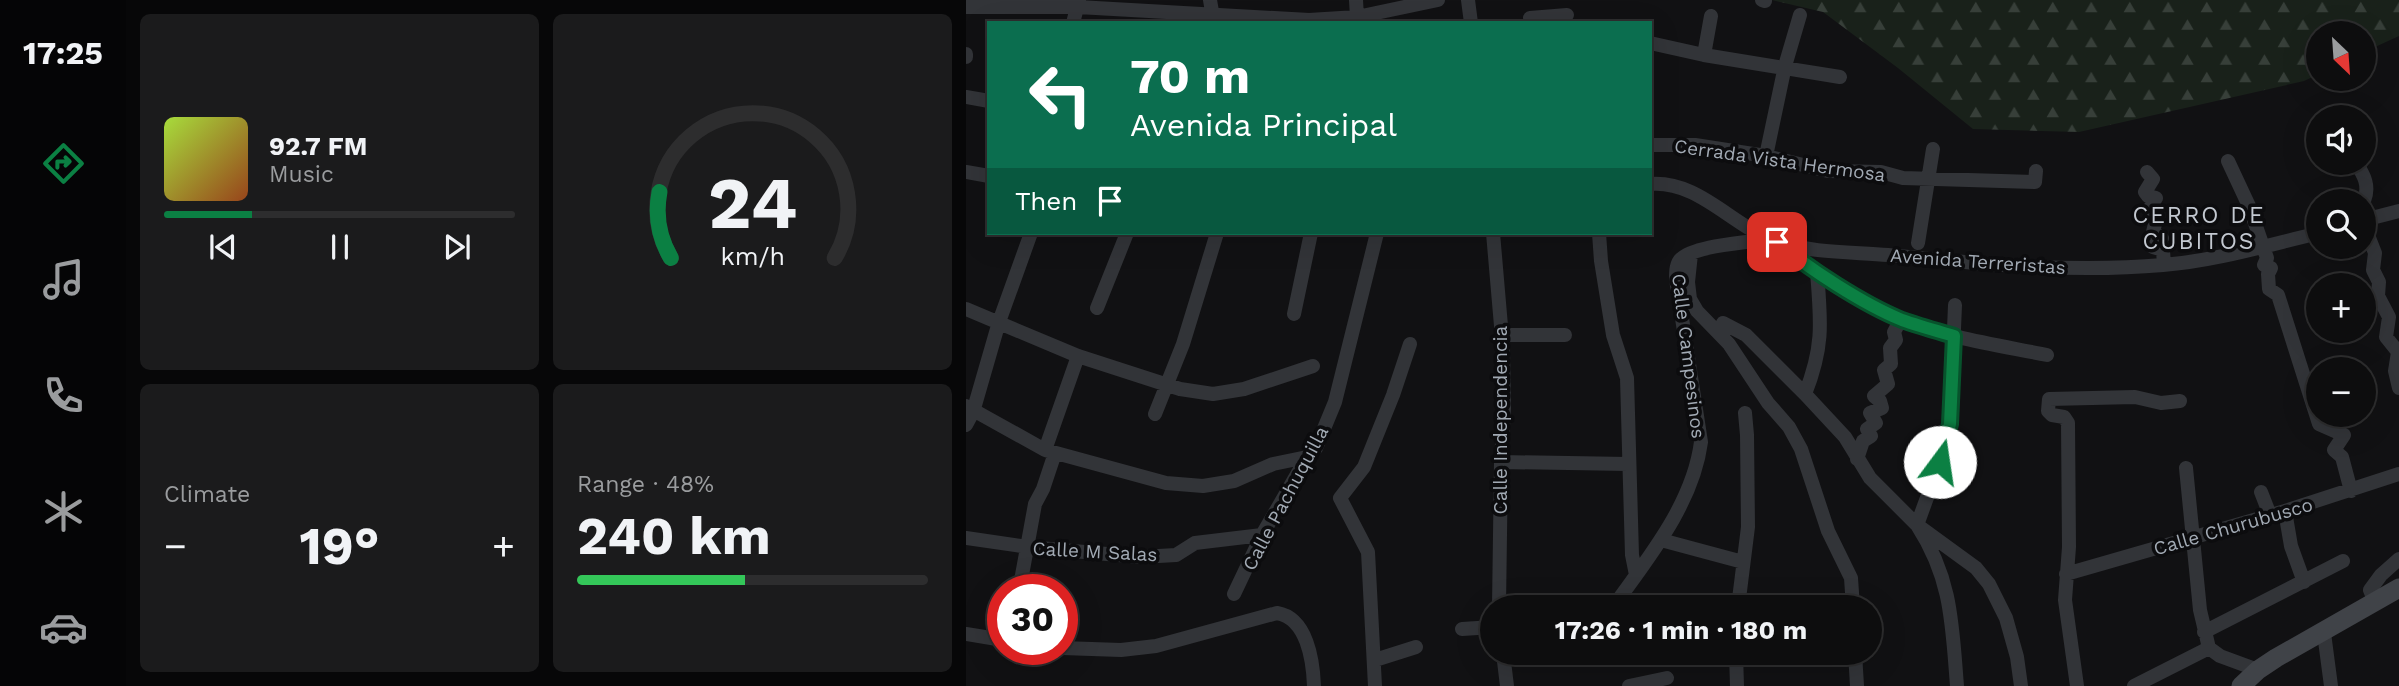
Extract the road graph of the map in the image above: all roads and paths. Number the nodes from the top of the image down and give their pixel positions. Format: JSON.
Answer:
{"nodes":[{"id":1,"x":1210,"y":0,"type":"edge"},
{"id":2,"x":1356,"y":0,"type":"edge"},
{"id":3,"x":1438,"y":0,"type":"edge"},
{"id":4,"x":1468,"y":0,"type":"edge"},
{"id":5,"x":1562,"y":0,"type":"edge"},
{"id":6,"x":1010,"y":3,"type":"edge"},
{"id":7,"x":1078,"y":3,"type":"edge"},
{"id":8,"x":966,"y":7,"type":"edge"},
{"id":9,"x":1039,"y":7,"type":"junction"},
{"id":10,"x":1800,"y":15,"type":"dead end"},
{"id":11,"x":1711,"y":16,"type":"dead end"},
{"id":12,"x":1530,"y":18,"type":"dead end"},
{"id":13,"x":1568,"y":19,"type":"edge"},
{"id":14,"x":1213,"y":20,"type":"edge"},
{"id":15,"x":1359,"y":20,"type":"edge"},
{"id":16,"x":1037,"y":21,"type":"edge"},
{"id":17,"x":1074,"y":21,"type":"edge"},
{"id":18,"x":1471,"y":21,"type":"edge"},
{"id":19,"x":1652,"y":43,"type":"edge"},
{"id":20,"x":1704,"y":55,"type":"junction"},
{"id":21,"x":1785,"y":66,"type":"junction"},
{"id":22,"x":1840,"y":77,"type":"dead end"},
{"id":23,"x":966,"y":97,"type":"edge"},
{"id":24,"x":987,"y":101,"type":"edge"},
{"id":25,"x":1652,"y":145,"type":"edge"},
{"id":26,"x":1933,"y":149,"type":"dead end"},
{"id":27,"x":1766,"y":156,"type":"junction"},
{"id":28,"x":2228,"y":161,"type":"dead end"},
{"id":29,"x":966,"y":172,"type":"edge"},
{"id":30,"x":2147,"y":172,"type":"dead end"},
{"id":31,"x":987,"y":176,"type":"edge"},
{"id":32,"x":2035,"y":177,"type":"dead end"},
{"id":33,"x":1930,"y":179,"type":"junction"},
{"id":34,"x":1652,"y":184,"type":"edge"},
{"id":35,"x":2399,"y":211,"type":"edge"},
{"id":36,"x":2376,"y":219,"type":"edge"},
{"id":37,"x":1030,"y":235,"type":"edge"},
{"id":38,"x":1126,"y":235,"type":"edge"},
{"id":39,"x":1216,"y":235,"type":"edge"},
{"id":40,"x":1311,"y":235,"type":"edge"},
{"id":41,"x":1377,"y":235,"type":"edge"},
{"id":42,"x":1493,"y":235,"type":"edge"},
{"id":43,"x":1600,"y":235,"type":"edge"},
{"id":44,"x":2306,"y":236,"type":"edge"},
{"id":45,"x":1774,"y":241,"type":"junction"},
{"id":46,"x":1918,"y":243,"type":"dead end"},
{"id":47,"x":2262,"y":247,"type":"junction"},
{"id":48,"x":1691,"y":254,"type":"junction"},
{"id":49,"x":2374,"y":259,"type":"edge"},
{"id":50,"x":2164,"y":265,"type":"junction"},
{"id":51,"x":1817,"y":272,"type":"junction"},
{"id":52,"x":1955,"y":305,"type":"dead end"},
{"id":53,"x":1097,"y":308,"type":"dead end"},
{"id":54,"x":966,"y":309,"type":"edge"},
{"id":55,"x":1294,"y":314,"type":"dead end"},
{"id":56,"x":1901,"y":319,"type":"junction"},
{"id":57,"x":999,"y":322,"type":"junction"},
{"id":58,"x":1723,"y":323,"type":"dead end"},
{"id":59,"x":1503,"y":335,"type":"junction"},
{"id":60,"x":1565,"y":335,"type":"dead end"},
{"id":61,"x":1954,"y":336,"type":"junction"},
{"id":62,"x":1410,"y":344,"type":"dead end"},
{"id":63,"x":2047,"y":355,"type":"dead end"},
{"id":64,"x":1078,"y":356,"type":"junction"},
{"id":65,"x":1313,"y":366,"type":"dead end"},
{"id":66,"x":1167,"y":385,"type":"junction"},
{"id":67,"x":2399,"y":388,"type":"edge"},
{"id":68,"x":1805,"y":394,"type":"junction"},
{"id":69,"x":2180,"y":401,"type":"dead end"},
{"id":70,"x":1745,"y":413,"type":"dead end"},
{"id":71,"x":968,"y":414,"type":"edge"},
{"id":72,"x":1155,"y":414,"type":"dead end"},
{"id":73,"x":1050,"y":452,"type":"junction"},
{"id":74,"x":1307,"y":457,"type":"junction"},
{"id":75,"x":1857,"y":459,"type":"junction"},
{"id":76,"x":1501,"y":462,"type":"junction"},
{"id":77,"x":1628,"y":464,"type":"junction"},
{"id":78,"x":2186,"y":468,"type":"dead end"},
{"id":79,"x":2399,"y":474,"type":"edge"},
{"id":80,"x":2351,"y":491,"type":"junction"},
{"id":81,"x":2261,"y":492,"type":"dead end"},
{"id":82,"x":2285,"y":511,"type":"junction"},
{"id":83,"x":2270,"y":515,"type":"junction"},
{"id":84,"x":1917,"y":525,"type":"junction"},
{"id":85,"x":1262,"y":535,"type":"junction"},
{"id":86,"x":966,"y":538,"type":"edge"},
{"id":87,"x":2191,"y":538,"type":"junction"},
{"id":88,"x":1661,"y":540,"type":"junction"},
{"id":89,"x":1028,"y":547,"type":"junction"},
{"id":90,"x":2399,"y":559,"type":"edge"},
{"id":91,"x":2343,"y":561,"type":"dead end"},
{"id":92,"x":1743,"y":562,"type":"junction"},
{"id":93,"x":1022,"y":574,"type":"edge"},
{"id":94,"x":2066,"y":574,"type":"junction"},
{"id":95,"x":1636,"y":575,"type":"junction"},
{"id":96,"x":2304,"y":582,"type":"junction"},
{"id":97,"x":2399,"y":588,"type":"edge"},
{"id":98,"x":1234,"y":593,"type":"dead end"},
{"id":99,"x":1499,"y":595,"type":"edge"},
{"id":100,"x":1622,"y":595,"type":"edge"},
{"id":101,"x":1739,"y":595,"type":"edge"},
{"id":102,"x":1853,"y":595,"type":"edge"},
{"id":103,"x":2375,"y":602,"type":"junction"},
{"id":104,"x":1480,"y":628,"type":"edge"},
{"id":105,"x":1462,"y":629,"type":"dead end"},
{"id":106,"x":2204,"y":632,"type":"junction"},
{"id":107,"x":2324,"y":633,"type":"junction"},
{"id":108,"x":966,"y":634,"type":"edge"},
{"id":109,"x":987,"y":637,"type":"edge"},
{"id":110,"x":1416,"y":647,"type":"dead end"},
{"id":111,"x":2209,"y":648,"type":"junction"},
{"id":112,"x":1078,"y":649,"type":"edge"},
{"id":113,"x":1375,"y":660,"type":"junction"},
{"id":114,"x":1504,"y":665,"type":"edge"},
{"id":115,"x":1736,"y":665,"type":"edge"},
{"id":116,"x":1856,"y":665,"type":"edge"},
{"id":117,"x":2258,"y":670,"type":"junction"},
{"id":118,"x":1667,"y":678,"type":"dead end"},
{"id":119,"x":1314,"y":686,"type":"edge"},
{"id":120,"x":1375,"y":686,"type":"edge"},
{"id":121,"x":1507,"y":686,"type":"edge"},
{"id":122,"x":1629,"y":686,"type":"edge"},
{"id":123,"x":1737,"y":686,"type":"edge"},
{"id":124,"x":1857,"y":686,"type":"edge"},
{"id":125,"x":1957,"y":686,"type":"edge"},
{"id":126,"x":2021,"y":686,"type":"edge"},
{"id":127,"x":2077,"y":686,"type":"edge"},
{"id":128,"x":2134,"y":686,"type":"edge"},
{"id":129,"x":2241,"y":686,"type":"edge"},
{"id":130,"x":2331,"y":686,"type":"edge"}],
"edges":[{"from":1,"to":14,"type":"street"},
{"from":2,"to":15,"type":"street"},
{"from":3,"to":15,"type":"street"},
{"from":4,"to":18,"type":"street"},
{"from":5,"to":13,"type":"street"},
{"from":6,"to":8,"type":"street"},
{"from":6,"to":9,"type":"street"},
{"from":7,"to":9,"type":"street"},
{"from":7,"to":14,"type":"street"},
{"from":7,"to":17,"type":"street"},
{"from":9,"to":16,"type":"street"},
{"from":10,"to":21,"type":"street"},
{"from":11,"to":20,"type":"street"},
{"from":12,"to":13,"type":"street"},
{"from":14,"to":15,"type":"street"},
{"from":19,"to":20,"type":"street"},
{"from":20,"to":21,"type":"street"},
{"from":21,"to":22,"type":"street"},
{"from":21,"to":27,"type":"street"},
{"from":23,"to":24,"type":"street"},
{"from":25,"to":27,"type":"street","name":"Cerrada Vista Hermosa"},
{"from":26,"to":33,"type":"street"},
{"from":27,"to":33,"type":"street","name":"Cerrada Vista Hermosa"},
{"from":28,"to":47,"type":"street"},
{"from":29,"to":31,"type":"street"},
{"from":30,"to":50,"type":"street"},
{"from":32,"to":33,"type":"street","name":"Cerrada Vista Hermosa"},
{"from":33,"to":46,"type":"street"},
{"from":34,"to":45,"type":"street","name":"Avenida Terreristas"},
{"from":35,"to":36,"type":"street"},
{"from":37,"to":57,"type":"street"},
{"from":38,"to":53,"type":"street"},
{"from":39,"to":66,"type":"street"},
{"from":40,"to":55,"type":"street"},
{"from":41,"to":74,"type":"street","name":"Calle Pachuquilla"},
{"from":42,"to":59,"type":"street","name":"Calle Independencia"},
{"from":43,"to":77,"type":"street"},
{"from":44,"to":47,"type":"street","name":"Avenida Terreristas"},
{"from":45,"to":48,"type":"street","name":"Calle Campesinos"},
{"from":45,"to":50,"type":"street","name":"Avenida Terreristas"},
{"from":45,"to":51,"type":"street"},
{"from":47,"to":50,"type":"street","name":"Avenida Terreristas"},
{"from":47,"to":80,"type":"street"},
{"from":48,"to":88,"type":"street","name":"Calle Campesinos"},
{"from":48,"to":102,"type":"street"},
{"from":49,"to":67,"type":"street"},
{"from":51,"to":56,"type":"street"},
{"from":51,"to":68,"type":"street"},
{"from":52,"to":61,"type":"street"},
{"from":54,"to":57,"type":"street"},
{"from":56,"to":61,"type":"street"},
{"from":56,"to":75,"type":"street"},
{"from":57,"to":64,"type":"street"},
{"from":57,"to":71,"type":"street"},
{"from":58,"to":68,"type":"street"},
{"from":59,"to":60,"type":"street"},
{"from":59,"to":76,"type":"street","name":"Calle Independencia"},
{"from":61,"to":63,"type":"street"},
{"from":61,"to":84,"type":"street"},
{"from":62,"to":113,"type":"street"},
{"from":64,"to":66,"type":"street"},
{"from":64,"to":73,"type":"street"},
{"from":65,"to":66,"type":"street"},
{"from":66,"to":72,"type":"street"},
{"from":68,"to":75,"type":"street"},
{"from":69,"to":94,"type":"street"},
{"from":70,"to":92,"type":"street"},
{"from":71,"to":73,"type":"street"},
{"from":73,"to":74,"type":"street"},
{"from":73,"to":89,"type":"street"},
{"from":74,"to":85,"type":"street","name":"Calle Pachuquilla"},
{"from":75,"to":84,"type":"street"},
{"from":76,"to":77,"type":"street"},
{"from":76,"to":99,"type":"street","name":"Calle Independencia"},
{"from":77,"to":95,"type":"street"},
{"from":78,"to":87,"type":"street"},
{"from":79,"to":80,"type":"street","name":"Calle Churubusco"},
{"from":80,"to":82,"type":"street","name":"Calle Churubusco"},
{"from":81,"to":83,"type":"street"},
{"from":82,"to":83,"type":"street","name":"Calle Churubusco"},
{"from":82,"to":96,"type":"street"},
{"from":83,"to":87,"type":"street","name":"Calle Churubusco"},
{"from":84,"to":125,"type":"street"},
{"from":84,"to":126,"type":"street"},
{"from":85,"to":89,"type":"street","name":"Calle M Salas"},
{"from":85,"to":98,"type":"street","name":"Calle Pachuquilla"},
{"from":86,"to":89,"type":"street","name":"Calle M Salas"},
{"from":87,"to":94,"type":"street","name":"Calle Churubusco"},
{"from":87,"to":106,"type":"street"},
{"from":88,"to":92,"type":"street"},
{"from":88,"to":95,"type":"street","name":"Calle Campesinos"},
{"from":89,"to":93,"type":"street"},
{"from":90,"to":103,"type":"street"},
{"from":91,"to":96,"type":"street"},
{"from":92,"to":101,"type":"street"},
{"from":94,"to":127,"type":"street"},
{"from":95,"to":100,"type":"street","name":"Calle Campesinos"},
{"from":96,"to":106,"type":"street"},
{"from":97,"to":103,"type":"main road"},
{"from":103,"to":107,"type":"main road"},
{"from":104,"to":105,"type":"street"},
{"from":106,"to":111,"type":"street"},
{"from":107,"to":117,"type":"main road"},
{"from":107,"to":130,"type":"street"},
{"from":108,"to":109,"type":"street"},
{"from":110,"to":113,"type":"street"},
{"from":111,"to":117,"type":"street"},
{"from":111,"to":128,"type":"street"},
{"from":112,"to":119,"type":"street"},
{"from":113,"to":120,"type":"street"},
{"from":114,"to":121,"type":"street"},
{"from":115,"to":123,"type":"street"},
{"from":116,"to":124,"type":"street"},
{"from":117,"to":129,"type":"main road"},
{"from":118,"to":122,"type":"street"}]}
